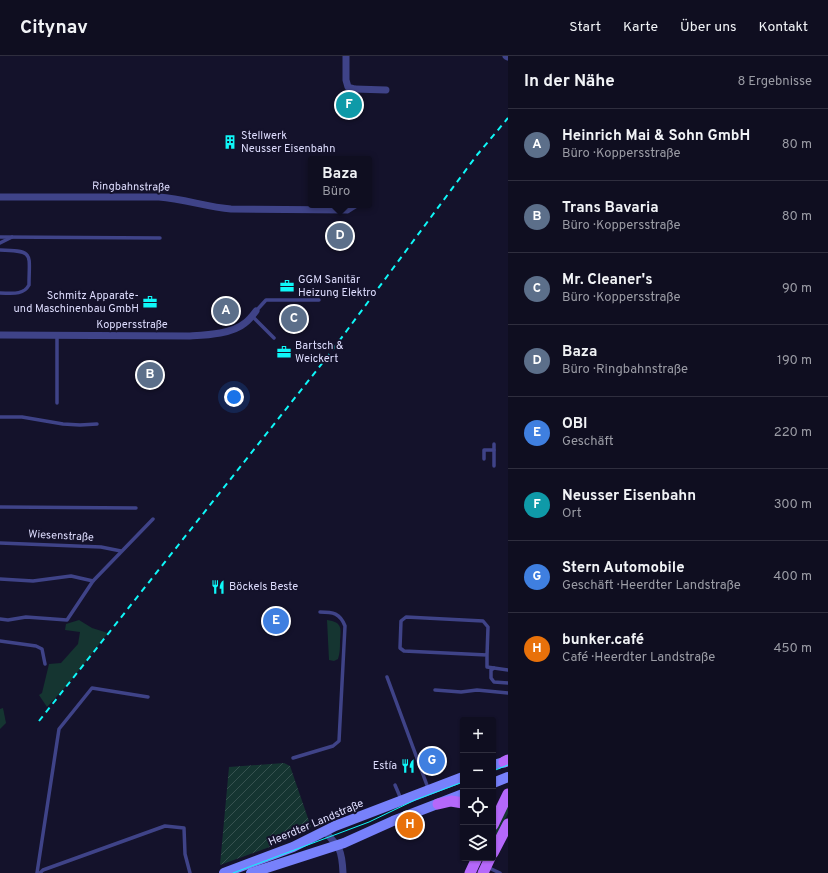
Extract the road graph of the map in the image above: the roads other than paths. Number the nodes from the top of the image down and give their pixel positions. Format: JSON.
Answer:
{"nodes":[{"id":1,"x":346,"y":56,"type":"edge"},
{"id":2,"x":386,"y":90,"type":"dead end"},
{"id":3,"x":0,"y":197,"type":"edge"},
{"id":4,"x":350,"y":208,"type":"edge"},
{"id":5,"x":0,"y":237,"type":"edge"},
{"id":6,"x":12,"y":237,"type":"junction"},
{"id":7,"x":160,"y":238,"type":"dead end"},
{"id":8,"x":0,"y":243,"type":"edge"},
{"id":9,"x":0,"y":250,"type":"edge"},
{"id":10,"x":0,"y":292,"type":"edge"},
{"id":11,"x":319,"y":300,"type":"dead end"},
{"id":12,"x":254,"y":314,"type":"junction"},
{"id":13,"x":0,"y":335,"type":"edge"},
{"id":14,"x":57,"y":335,"type":"junction"},
{"id":15,"x":274,"y":338,"type":"dead end"},
{"id":16,"x":57,"y":403,"type":"dead end"},
{"id":17,"x":0,"y":417,"type":"edge"},
{"id":18,"x":97,"y":424,"type":"dead end"},
{"id":19,"x":494,"y":444,"type":"dead end"},
{"id":20,"x":494,"y":450,"type":"junction"},
{"id":21,"x":484,"y":459,"type":"dead end"},
{"id":22,"x":494,"y":466,"type":"dead end"},
{"id":23,"x":0,"y":507,"type":"edge"},
{"id":24,"x":136,"y":508,"type":"dead end"},
{"id":25,"x":153,"y":519,"type":"dead end"},
{"id":26,"x":0,"y":542,"type":"edge"},
{"id":27,"x":121,"y":552,"type":"junction"},
{"id":28,"x":0,"y":580,"type":"edge"},
{"id":29,"x":93,"y":581,"type":"junction"},
{"id":30,"x":320,"y":612,"type":"dead end"},
{"id":31,"x":0,"y":619,"type":"edge"},
{"id":32,"x":0,"y":641,"type":"edge"},
{"id":33,"x":488,"y":655,"type":"junction"},
{"id":34,"x":45,"y":664,"type":"dead end"},
{"id":35,"x":494,"y":668,"type":"junction"},
{"id":36,"x":508,"y":670,"type":"edge"},
{"id":37,"x":387,"y":677,"type":"dead end"},
{"id":38,"x":508,"y":683,"type":"edge"},
{"id":39,"x":435,"y":690,"type":"dead end"},
{"id":40,"x":508,"y":693,"type":"edge"},
{"id":41,"x":148,"y":697,"type":"dead end"},
{"id":42,"x":293,"y":758,"type":"dead end"},
{"id":43,"x":508,"y":777,"type":"edge"},
{"id":44,"x":460,"y":778,"type":"edge"},
{"id":45,"x":496,"y":782,"type":"edge"},
{"id":46,"x":396,"y":785,"type":"dead end"},
{"id":47,"x":428,"y":789,"type":"junction"},
{"id":48,"x":460,"y":795,"type":"edge"},
{"id":49,"x":506,"y":799,"type":"edge"},
{"id":50,"x":401,"y":800,"type":"junction"},
{"id":51,"x":460,"y":802,"type":"edge"},
{"id":52,"x":438,"y":804,"type":"junction"},
{"id":53,"x":496,"y":809,"type":"edge"},
{"id":54,"x":496,"y":819,"type":"edge"},
{"id":55,"x":508,"y":824,"type":"edge"},
{"id":56,"x":324,"y":831,"type":"junction"},
{"id":57,"x":337,"y":845,"type":"junction"},
{"id":58,"x":496,"y":847,"type":"edge"},
{"id":59,"x":476,"y":861,"type":"edge"},
{"id":60,"x":486,"y":866,"type":"edge"},
{"id":61,"x":38,"y":873,"type":"edge"},
{"id":62,"x":190,"y":873,"type":"edge"},
{"id":63,"x":224,"y":873,"type":"edge"},
{"id":64,"x":251,"y":873,"type":"edge"},
{"id":65,"x":343,"y":873,"type":"edge"},
{"id":66,"x":470,"y":873,"type":"edge"},
{"id":67,"x":500,"y":873,"type":"edge"}],
"edges":[{"from":1,"to":2,"type":"street"},
{"from":3,"to":4,"type":"street","name":"Ringbahnstraße"},
{"from":5,"to":6,"type":"lane"},
{"from":6,"to":7,"type":"lane"},
{"from":6,"to":8,"type":"lane"},
{"from":9,"to":10,"type":"lane"},
{"from":11,"to":12,"type":"lane"},
{"from":12,"to":14,"type":"street","name":"Koppersstraße"},
{"from":12,"to":15,"type":"lane"},
{"from":13,"to":14,"type":"street","name":"Koppersstraße"},
{"from":14,"to":16,"type":"lane"},
{"from":17,"to":18,"type":"lane"},
{"from":19,"to":20,"type":"lane"},
{"from":20,"to":21,"type":"lane"},
{"from":20,"to":22,"type":"lane"},
{"from":23,"to":24,"type":"lane"},
{"from":25,"to":27,"type":"lane"},
{"from":26,"to":27,"type":"lane","name":"Wiesenstraße"},
{"from":27,"to":29,"type":"lane"},
{"from":28,"to":29,"type":"lane"},
{"from":29,"to":31,"type":"lane"},
{"from":30,"to":42,"type":"lane"},
{"from":32,"to":34,"type":"lane"},
{"from":33,"to":33,"type":"lane"},
{"from":33,"to":35,"type":"lane"},
{"from":35,"to":36,"type":"lane"},
{"from":35,"to":38,"type":"lane"},
{"from":37,"to":47,"type":"lane"},
{"from":39,"to":40,"type":"lane"},
{"from":41,"to":61,"type":"lane"},
{"from":43,"to":45,"type":"main road"},
{"from":44,"to":47,"type":"main road","name":"Heerdter Landstraße"},
{"from":46,"to":50,"type":"lane"},
{"from":47,"to":50,"type":"main road","name":"Heerdter Landstraße"},
{"from":48,"to":52,"type":"main road"},
{"from":49,"to":53,"type":"main road"},
{"from":49,"to":54,"type":"main road"},
{"from":50,"to":56,"type":"main road","name":"Heerdter Landstraße"},
{"from":51,"to":52,"type":"main road"},
{"from":52,"to":57,"type":"main road"},
{"from":55,"to":58,"type":"main road"},
{"from":56,"to":57,"type":"street"},
{"from":56,"to":63,"type":"main road","name":"Heerdter Landstraße"},
{"from":57,"to":64,"type":"main road"},
{"from":57,"to":65,"type":"street"},
{"from":59,"to":66,"type":"main road"},
{"from":60,"to":67,"type":"lane"},
{"from":61,"to":62,"type":"lane"}]}
